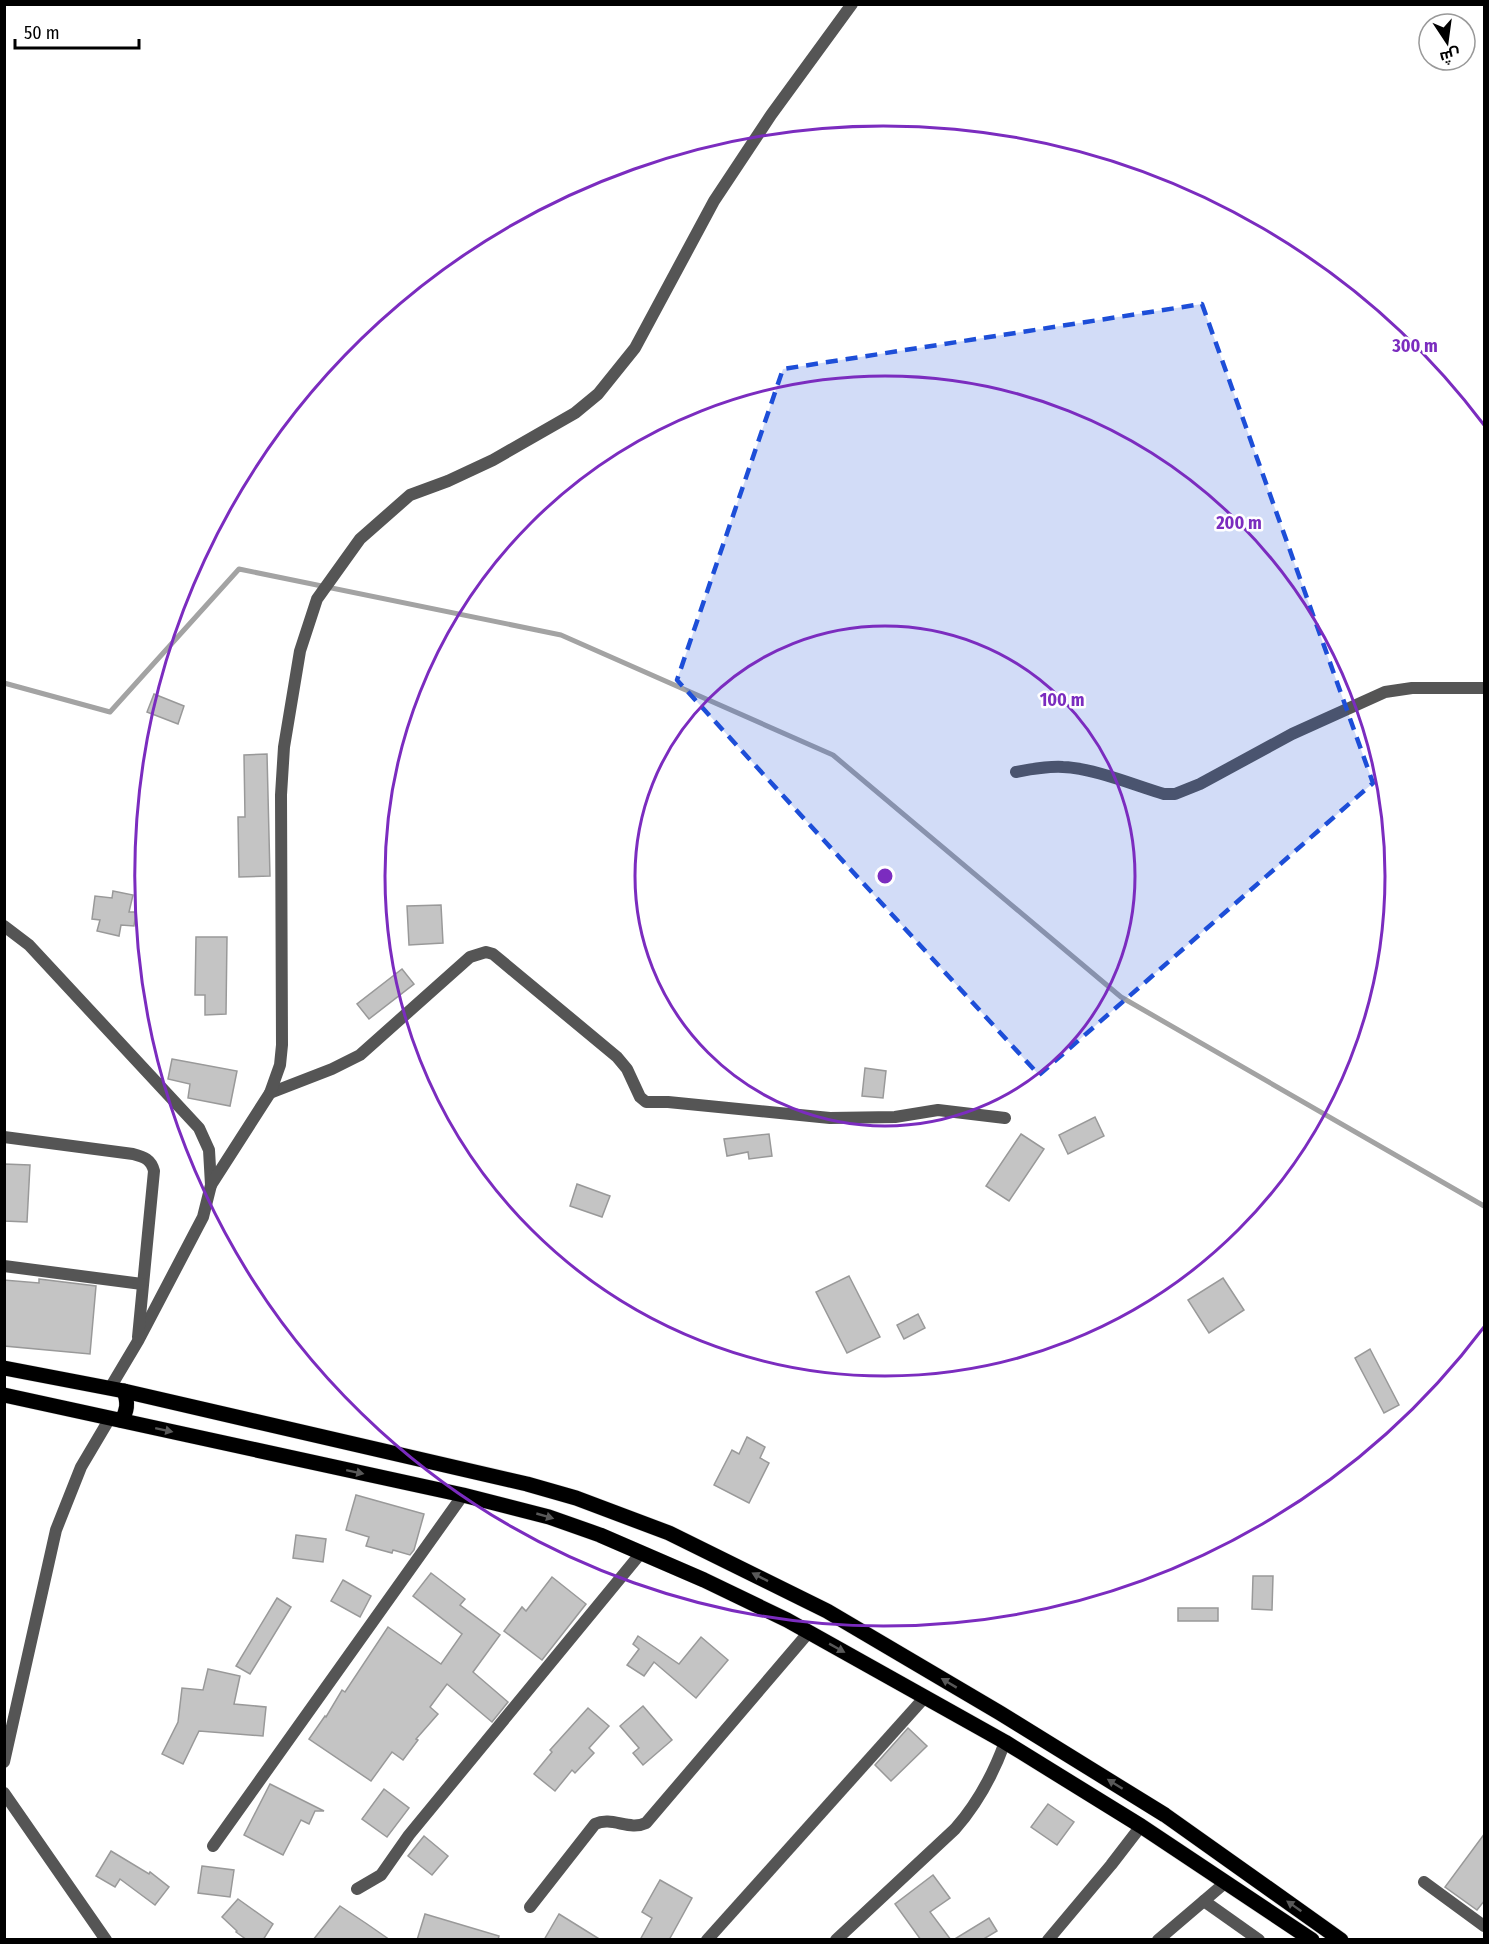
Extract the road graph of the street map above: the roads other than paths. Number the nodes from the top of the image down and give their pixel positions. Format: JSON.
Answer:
{"nodes":[{"id":1,"x":852,"y":4,"type":"edge"},
{"id":2,"x":1485,"y":688,"type":"edge"},
{"id":3,"x":1016,"y":772,"type":"dead end"},
{"id":4,"x":4,"y":926,"type":"edge"},
{"id":5,"x":270,"y":1093,"type":"junction"},
{"id":6,"x":1005,"y":1118,"type":"dead end"},
{"id":7,"x":4,"y":1137,"type":"edge"},
{"id":8,"x":211,"y":1185,"type":"junction"},
{"id":9,"x":4,"y":1266,"type":"edge"},
{"id":10,"x":142,"y":1284,"type":"junction"},
{"id":11,"x":138,"y":1341,"type":"junction"},
{"id":12,"x":4,"y":1368,"type":"edge"},
{"id":13,"x":93,"y":1385,"type":"junction"},
{"id":14,"x":117,"y":1390,"type":"junction"},
{"id":15,"x":4,"y":1395,"type":"edge"},
{"id":16,"x":84,"y":1412,"type":"junction"},
{"id":17,"x":116,"y":1419,"type":"junction"},
{"id":18,"x":463,"y":1495,"type":"junction"},
{"id":19,"x":641,"y":1553,"type":"junction"},
{"id":20,"x":796,"y":1595,"type":"junction"},
{"id":21,"x":827,"y":1611,"type":"junction"},
{"id":22,"x":787,"y":1620,"type":"junction"},
{"id":23,"x":812,"y":1634,"type":"junction"},
{"id":24,"x":925,"y":1697,"type":"junction"},
{"id":25,"x":1005,"y":1742,"type":"junction"},
{"id":26,"x":4,"y":1762,"type":"edge"},
{"id":27,"x":4,"y":1793,"type":"edge"},
{"id":28,"x":1138,"y":1798,"type":"junction"},
{"id":29,"x":1165,"y":1815,"type":"junction"},
{"id":30,"x":1125,"y":1816,"type":"junction"},
{"id":31,"x":1146,"y":1829,"type":"junction"},
{"id":32,"x":213,"y":1846,"type":"dead end"},
{"id":33,"x":1226,"y":1882,"type":"junction"},
{"id":34,"x":1424,"y":1882,"type":"dead end"},
{"id":35,"x":357,"y":1889,"type":"dead end"},
{"id":36,"x":1204,"y":1901,"type":"junction"},
{"id":37,"x":530,"y":1907,"type":"dead end"},
{"id":38,"x":1485,"y":1926,"type":"edge"},
{"id":39,"x":106,"y":1940,"type":"edge"},
{"id":40,"x":707,"y":1940,"type":"edge"},
{"id":41,"x":837,"y":1940,"type":"edge"},
{"id":42,"x":1048,"y":1940,"type":"edge"},
{"id":43,"x":1158,"y":1940,"type":"edge"},
{"id":44,"x":1259,"y":1940,"type":"edge"},
{"id":45,"x":1312,"y":1940,"type":"edge"},
{"id":46,"x":1341,"y":1940,"type":"edge"}],
"edges":[{"from":1,"to":5,"type":"street"},
{"from":2,"to":3,"type":"street"},
{"from":4,"to":8,"type":"street"},
{"from":5,"to":6,"type":"street"},
{"from":5,"to":8,"type":"street"},
{"from":7,"to":10,"type":"street"},
{"from":8,"to":11,"type":"street"},
{"from":9,"to":10,"type":"street"},
{"from":10,"to":11,"type":"street"},
{"from":11,"to":14,"type":"street"},
{"from":12,"to":13,"type":"main road"},
{"from":13,"to":14,"type":"main road"},
{"from":13,"to":16,"type":"main road"},
{"from":14,"to":17,"type":"main road"},
{"from":20,"to":14,"type":"main road","one_way":true},
{"from":15,"to":16,"type":"main road"},
{"from":16,"to":17,"type":"main road"},
{"from":17,"to":18,"type":"main road","one_way":true},
{"from":17,"to":26,"type":"street"},
{"from":18,"to":19,"type":"main road","one_way":true},
{"from":18,"to":32,"type":"street"},
{"from":19,"to":22,"type":"main road"},
{"from":19,"to":35,"type":"street"},
{"from":20,"to":21,"type":"main road"},
{"from":20,"to":22,"type":"main road"},
{"from":21,"to":23,"type":"main road"},
{"from":28,"to":21,"type":"main road","one_way":true},
{"from":22,"to":23,"type":"main road"},
{"from":23,"to":24,"type":"main road","one_way":true},
{"from":23,"to":37,"type":"street"},
{"from":24,"to":25,"type":"main road"},
{"from":24,"to":40,"type":"street"},
{"from":25,"to":30,"type":"main road"},
{"from":25,"to":41,"type":"street"},
{"from":27,"to":39,"type":"street"},
{"from":28,"to":29,"type":"main road"},
{"from":28,"to":30,"type":"main road"},
{"from":29,"to":31,"type":"main road"},
{"from":46,"to":29,"type":"main road","one_way":true},
{"from":30,"to":31,"type":"main road"},
{"from":31,"to":33,"type":"main road"},
{"from":31,"to":42,"type":"street"},
{"from":33,"to":36,"type":"street"},
{"from":33,"to":45,"type":"main road"},
{"from":34,"to":38,"type":"street"},
{"from":36,"to":43,"type":"street"},
{"from":36,"to":44,"type":"street"}]}
